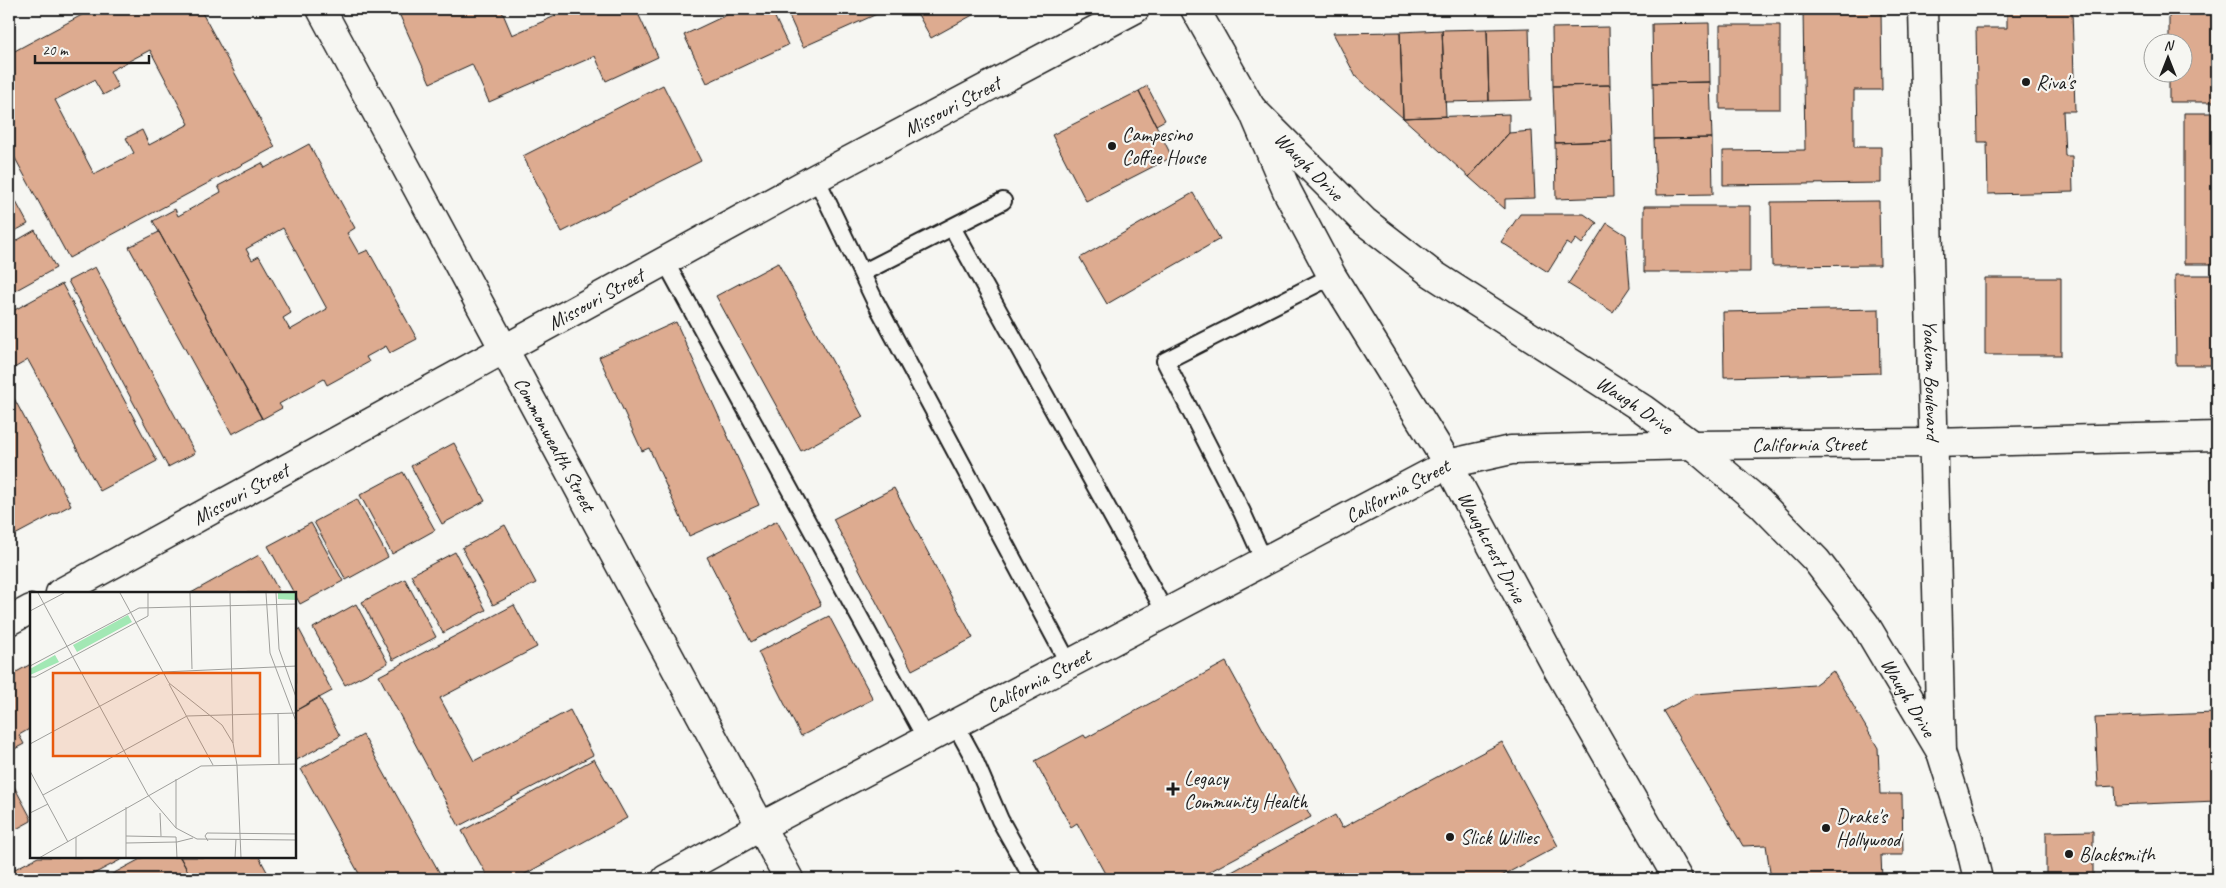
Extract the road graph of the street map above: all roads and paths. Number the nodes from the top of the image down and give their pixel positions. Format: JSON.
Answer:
{"nodes":[{"id":1,"x":321,"y":9,"type":"edge"},
{"id":2,"x":1135,"y":9,"type":"edge"},
{"id":3,"x":1195,"y":9,"type":"edge"},
{"id":4,"x":1923,"y":9,"type":"edge"},
{"id":5,"x":1252,"y":108,"type":"junction"},
{"id":6,"x":816,"y":178,"type":"junction"},
{"id":7,"x":1003,"y":201,"type":"dead end"},
{"id":8,"x":952,"y":226,"type":"junction"},
{"id":9,"x":665,"y":261,"type":"junction"},
{"id":10,"x":862,"y":273,"type":"junction"},
{"id":11,"x":1332,"y":276,"type":"junction"},
{"id":12,"x":505,"y":349,"type":"junction"},
{"id":13,"x":2217,"y":436,"type":"edge"},
{"id":14,"x":1933,"y":443,"type":"junction"},
{"id":15,"x":1692,"y":444,"type":"junction"},
{"id":16,"x":1448,"y":464,"type":"junction"},
{"id":17,"x":1264,"y":560,"type":"junction"},
{"id":18,"x":62,"y":592,"type":"edge"},
{"id":19,"x":30,"y":610,"type":"edge"},
{"id":20,"x":1165,"y":612,"type":"junction"},
{"id":21,"x":9,"y":621,"type":"edge"},
{"id":22,"x":1069,"y":664,"type":"junction"},
{"id":23,"x":954,"y":724,"type":"junction"},
{"id":24,"x":926,"y":739,"type":"junction"},
{"id":25,"x":1940,"y":752,"type":"junction"},
{"id":26,"x":760,"y":827,"type":"junction"},
{"id":27,"x":666,"y":879,"type":"edge"},
{"id":28,"x":789,"y":879,"type":"edge"},
{"id":29,"x":1032,"y":879,"type":"edge"},
{"id":30,"x":1678,"y":879,"type":"edge"},
{"id":31,"x":1978,"y":879,"type":"edge"}],
"edges":[{"from":1,"to":12,"type":"street","name":"Commonwealth Street"},
{"from":2,"to":6,"type":"street","name":"Missouri Street"},
{"from":3,"to":5,"type":"street","name":"Waugh Drive"},
{"from":4,"to":14,"type":"street","name":"Yoakum Boulevard"},
{"from":5,"to":11,"type":"street","name":"Waughcrest Drive"},
{"from":5,"to":15,"type":"street","name":"Waugh Drive"},
{"from":6,"to":9,"type":"street","name":"Missouri Street"},
{"from":6,"to":10,"type":"lane"},
{"from":7,"to":8,"type":"lane"},
{"from":8,"to":10,"type":"lane"},
{"from":8,"to":20,"type":"lane"},
{"from":9,"to":12,"type":"street","name":"Missouri Street"},
{"from":9,"to":24,"type":"lane"},
{"from":10,"to":22,"type":"lane"},
{"from":11,"to":16,"type":"street","name":"Waughcrest Drive"},
{"from":11,"to":17,"type":"lane"},
{"from":12,"to":18,"type":"street","name":"Missouri Street"},
{"from":12,"to":26,"type":"street","name":"Commonwealth Street"},
{"from":13,"to":14,"type":"street","name":"California Street"},
{"from":14,"to":15,"type":"street","name":"California Street"},
{"from":14,"to":25,"type":"street","name":"Yoakum Boulevard"},
{"from":15,"to":16,"type":"street","name":"California Street"},
{"from":15,"to":25,"type":"street","name":"Waugh Drive"},
{"from":16,"to":17,"type":"street","name":"California Street"},
{"from":16,"to":30,"type":"street","name":"Waughcrest Drive"},
{"from":17,"to":20,"type":"street","name":"California Street"},
{"from":19,"to":21,"type":"street"},
{"from":20,"to":22,"type":"street","name":"California Street"},
{"from":22,"to":23,"type":"street","name":"California Street"},
{"from":23,"to":24,"type":"street","name":"California Street"},
{"from":23,"to":29,"type":"lane"},
{"from":24,"to":26,"type":"street","name":"California Street"},
{"from":25,"to":31,"type":"street","name":"Waugh Drive"},
{"from":26,"to":27,"type":"street","name":"California Street"},
{"from":26,"to":28,"type":"street","name":"Commonwealth Street"}]}
